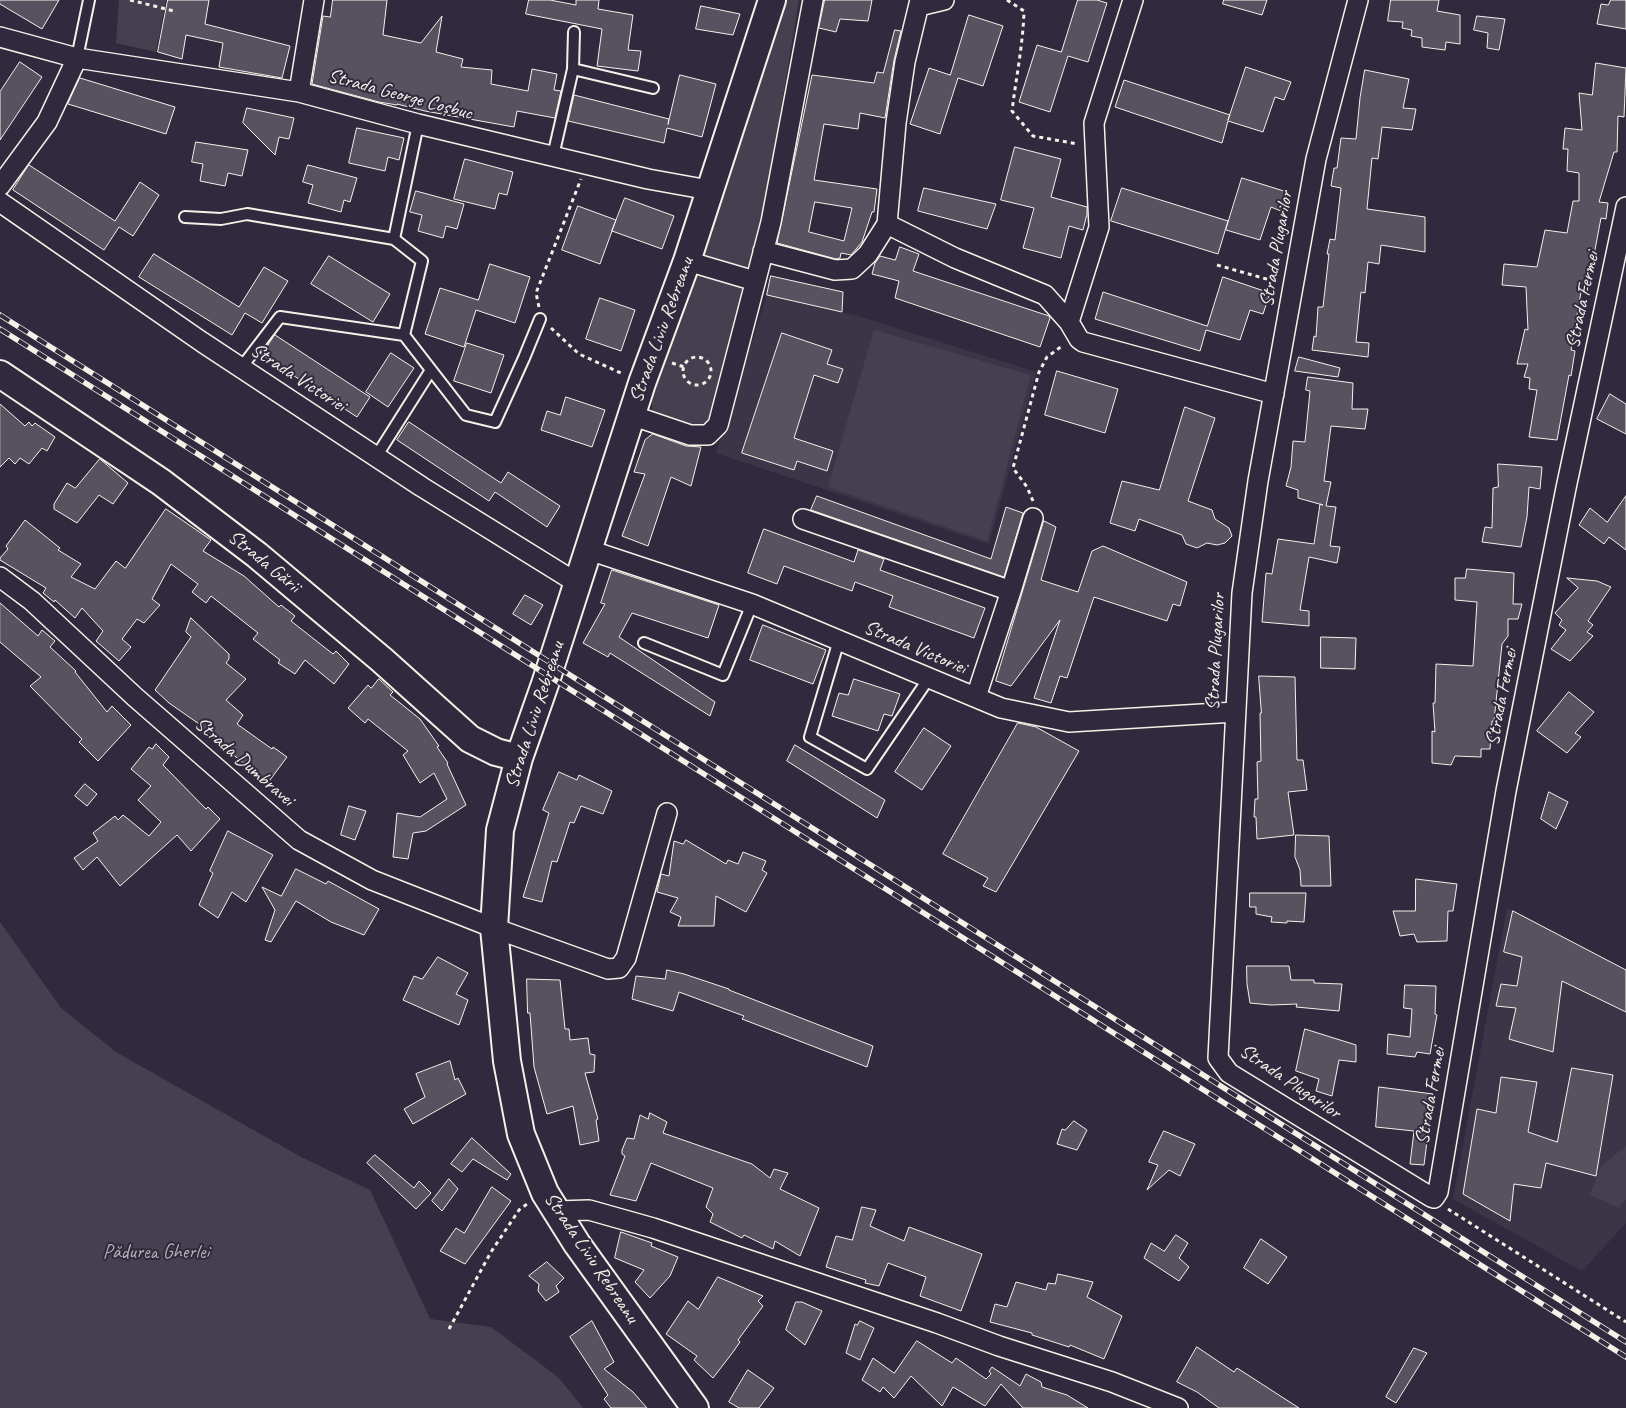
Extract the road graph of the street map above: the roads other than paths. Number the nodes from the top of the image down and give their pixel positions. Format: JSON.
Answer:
{"nodes":[{"id":1,"x":89,"y":0,"type":"edge"},
{"id":2,"x":314,"y":0,"type":"edge"},
{"id":3,"x":772,"y":0,"type":"edge"},
{"id":4,"x":813,"y":0,"type":"edge"},
{"id":5,"x":944,"y":0,"type":"edge"},
{"id":6,"x":1133,"y":0,"type":"edge"},
{"id":7,"x":1358,"y":0,"type":"edge"},
{"id":8,"x":919,"y":3,"type":"edge"},
{"id":9,"x":574,"y":32,"type":"dead end"},
{"id":10,"x":0,"y":37,"type":"edge"},
{"id":11,"x":77,"y":58,"type":"junction"},
{"id":12,"x":573,"y":70,"type":"junction"},
{"id":13,"x":653,"y":88,"type":"dead end"},
{"id":14,"x":299,"y":92,"type":"junction"},
{"id":15,"x":418,"y":124,"type":"junction"},
{"id":16,"x":553,"y":156,"type":"junction"},
{"id":17,"x":0,"y":186,"type":"edge"},
{"id":18,"x":709,"y":190,"type":"junction"},
{"id":19,"x":0,"y":202,"type":"edge"},
{"id":20,"x":1626,"y":207,"type":"edge"},
{"id":21,"x":185,"y":217,"type":"dead end"},
{"id":22,"x":887,"y":224,"type":"junction"},
{"id":23,"x":394,"y":239,"type":"junction"},
{"id":24,"x":763,"y":251,"type":"junction"},
{"id":25,"x":687,"y":261,"type":"junction"},
{"id":26,"x":755,"y":281,"type":"junction"},
{"id":27,"x":540,"y":318,"type":"road end"},
{"id":28,"x":1073,"y":329,"type":"junction"},
{"id":29,"x":404,"y":335,"type":"junction"},
{"id":30,"x":242,"y":368,"type":"junction"},
{"id":31,"x":431,"y":370,"type":"junction"},
{"id":32,"x":0,"y":374,"type":"edge"},
{"id":33,"x":1274,"y":394,"type":"junction"},
{"id":34,"x":631,"y":415,"type":"junction"},
{"id":35,"x":376,"y":457,"type":"junction"},
{"id":36,"x":1033,"y":518,"type":"road end"},
{"id":37,"x":803,"y":519,"type":"dead end"},
{"id":38,"x":589,"y":550,"type":"junction"},
{"id":39,"x":0,"y":577,"type":"edge"},
{"id":40,"x":577,"y":583,"type":"junction"},
{"id":41,"x":1011,"y":591,"type":"junction"},
{"id":42,"x":752,"y":604,"type":"junction"},
{"id":43,"x":839,"y":640,"type":"junction"},
{"id":44,"x":644,"y":643,"type":"dead end"},
{"id":45,"x":929,"y":678,"type":"junction"},
{"id":46,"x":976,"y":697,"type":"junction"},
{"id":47,"x":1235,"y":712,"type":"junction"},
{"id":48,"x":519,"y":758,"type":"junction"},
{"id":49,"x":667,"y":813,"type":"dead end"},
{"id":50,"x":494,"y":928,"type":"junction"},
{"id":51,"x":1431,"y":1197,"type":"joint"},
{"id":52,"x":551,"y":1202,"type":"junction"},
{"id":53,"x":695,"y":1408,"type":"edge"},
{"id":54,"x":1178,"y":1408,"type":"edge"}],
"edges":[{"from":1,"to":11,"type":"lane"},
{"from":2,"to":14,"type":"street"},
{"from":3,"to":18,"type":"main road","name":"Strada Liviu Rebreanu"},
{"from":4,"to":24,"type":"street"},
{"from":5,"to":8,"type":"street"},
{"from":6,"to":28,"type":"street"},
{"from":7,"to":33,"type":"street","name":"Strada Plugarilor"},
{"from":8,"to":22,"type":"street"},
{"from":9,"to":12,"type":"lane"},
{"from":10,"to":11,"type":"street","name":"Strada George Coșbuc"},
{"from":11,"to":14,"type":"street","name":"Strada George Coșbuc"},
{"from":11,"to":17,"type":"street"},
{"from":12,"to":13,"type":"lane"},
{"from":12,"to":16,"type":"lane"},
{"from":14,"to":15,"type":"street","name":"Strada George Coșbuc"},
{"from":15,"to":16,"type":"street","name":"Strada George Coșbuc"},
{"from":15,"to":23,"type":"lane"},
{"from":16,"to":18,"type":"street","name":"Strada George Coșbuc"},
{"from":18,"to":25,"type":"main road","name":"Strada Liviu Rebreanu"},
{"from":19,"to":30,"type":"street","name":"Strada Victoriei"},
{"from":20,"to":51,"type":"street","name":"Strada Fermei"},
{"from":21,"to":23,"type":"lane"},
{"from":22,"to":24,"type":"street"},
{"from":22,"to":28,"type":"street"},
{"from":23,"to":29,"type":"lane"},
{"from":24,"to":26,"type":"street"},
{"from":25,"to":26,"type":"street"},
{"from":25,"to":34,"type":"main road","name":"Strada Liviu Rebreanu"},
{"from":26,"to":34,"type":"street"},
{"from":27,"to":31,"type":"lane"},
{"from":28,"to":33,"type":"street"},
{"from":29,"to":30,"type":"lane"},
{"from":29,"to":31,"type":"lane"},
{"from":30,"to":35,"type":"street","name":"Strada Victoriei"},
{"from":31,"to":35,"type":"lane"},
{"from":32,"to":48,"type":"main road","name":"Strada Gării"},
{"from":33,"to":47,"type":"street","name":"Strada Plugarilor"},
{"from":34,"to":38,"type":"main road","name":"Strada Liviu Rebreanu"},
{"from":35,"to":40,"type":"street","name":"Strada Victoriei"},
{"from":36,"to":41,"type":"street"},
{"from":37,"to":41,"type":"street"},
{"from":38,"to":40,"type":"main road","name":"Strada Liviu Rebreanu"},
{"from":38,"to":42,"type":"street","name":"Strada Victoriei"},
{"from":39,"to":50,"type":"street","name":"Strada Dumbravei"},
{"from":40,"to":48,"type":"main road","name":"Strada Liviu Rebreanu"},
{"from":41,"to":46,"type":"street"},
{"from":42,"to":43,"type":"street","name":"Strada Victoriei"},
{"from":42,"to":44,"type":"lane"},
{"from":43,"to":45,"type":"street","name":"Strada Victoriei"},
{"from":43,"to":45,"type":"lane"},
{"from":45,"to":46,"type":"street","name":"Strada Victoriei"},
{"from":46,"to":47,"type":"street","name":"Strada Victoriei"},
{"from":47,"to":51,"type":"street","name":"Strada Plugarilor"},
{"from":48,"to":50,"type":"main road","name":"Strada Liviu Rebreanu"},
{"from":49,"to":50,"type":"street","name":"Strada Dumbravei"},
{"from":50,"to":52,"type":"main road","name":"Strada Liviu Rebreanu"},
{"from":52,"to":53,"type":"main road","name":"Strada Liviu Rebreanu"},
{"from":52,"to":54,"type":"street"}]}
